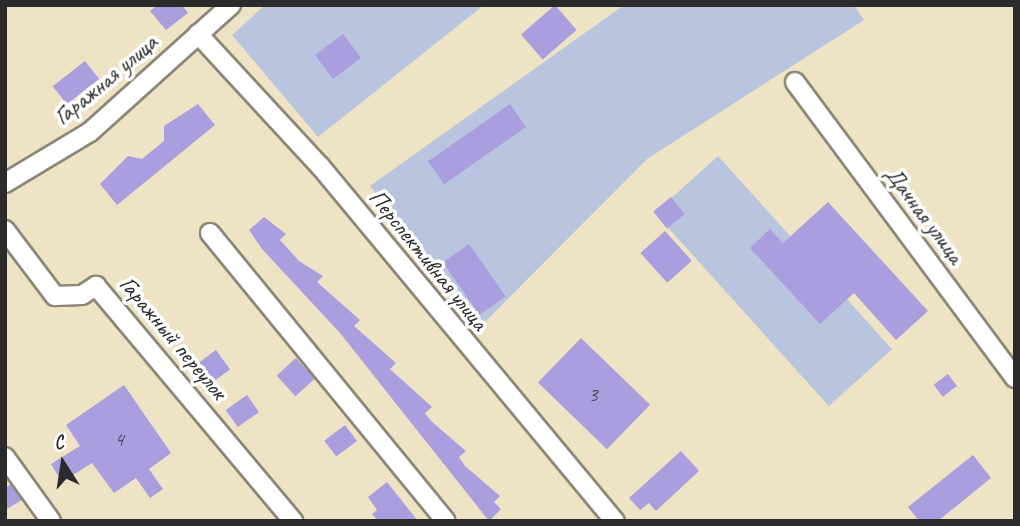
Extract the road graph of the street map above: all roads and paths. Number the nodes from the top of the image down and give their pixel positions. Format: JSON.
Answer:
{"nodes":[{"id":1,"x":231,"y":5,"type":"edge"},
{"id":2,"x":198,"y":34,"type":"junction"},
{"id":3,"x":795,"y":82,"type":"dead end"},
{"id":4,"x":5,"y":183,"type":"edge"},
{"id":5,"x":5,"y":230,"type":"edge"},
{"id":6,"x":210,"y":233,"type":"dead end"},
{"id":7,"x":1015,"y":378,"type":"edge"},
{"id":8,"x":5,"y":457,"type":"edge"},
{"id":9,"x":51,"y":521,"type":"edge"},
{"id":10,"x":293,"y":521,"type":"edge"},
{"id":11,"x":446,"y":521,"type":"edge"},
{"id":12,"x":615,"y":521,"type":"edge"}],
"edges":[{"from":1,"to":2,"type":"street","name":"Гаражная улица"},
{"from":2,"to":4,"type":"street","name":"Гаражная улица"},
{"from":2,"to":12,"type":"street","name":"Перспективная улица"},
{"from":3,"to":7,"type":"street","name":"Дачная улица"},
{"from":5,"to":10,"type":"street","name":"Гаражный переулок"},
{"from":6,"to":11,"type":"street"},
{"from":8,"to":9,"type":"street"}]}
